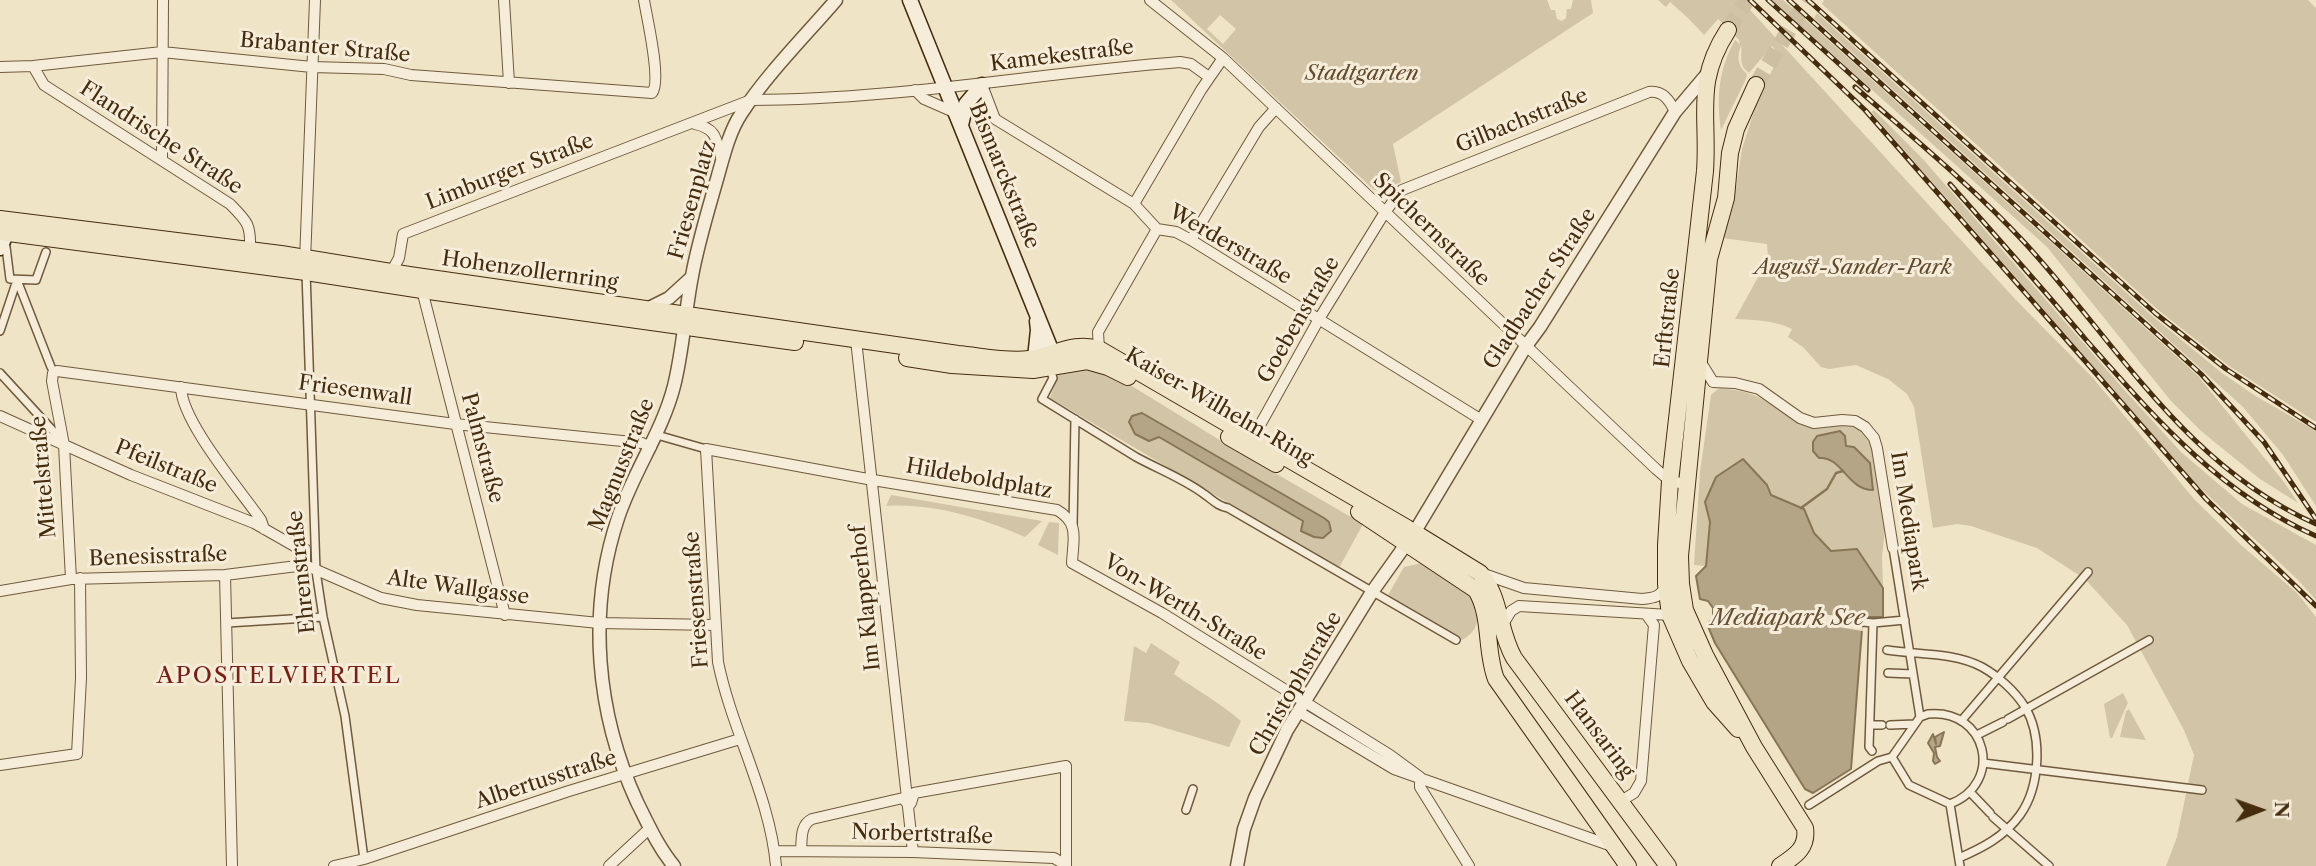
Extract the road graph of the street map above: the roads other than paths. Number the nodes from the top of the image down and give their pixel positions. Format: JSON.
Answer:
{"nodes":[{"id":1,"x":163,"y":0,"type":"edge"},
{"id":2,"x":315,"y":0,"type":"edge"},
{"id":3,"x":504,"y":0,"type":"edge"},
{"id":4,"x":644,"y":0,"type":"edge"},
{"id":5,"x":836,"y":0,"type":"edge"},
{"id":6,"x":910,"y":0,"type":"edge"},
{"id":7,"x":1150,"y":0,"type":"edge"},
{"id":8,"x":1728,"y":30,"type":"tunnel mouth"},
{"id":9,"x":162,"y":52,"type":"junction"},
{"id":10,"x":1223,"y":58,"type":"junction"},
{"id":11,"x":33,"y":66,"type":"junction"},
{"id":12,"x":312,"y":67,"type":"junction"},
{"id":13,"x":0,"y":68,"type":"edge"},
{"id":14,"x":1709,"y":73,"type":"junction"},
{"id":15,"x":1209,"y":77,"type":"junction"},
{"id":16,"x":509,"y":83,"type":"junction"},
{"id":17,"x":982,"y":85,"type":"junction"},
{"id":18,"x":1756,"y":85,"type":"tunnel mouth"},
{"id":19,"x":945,"y":87,"type":"junction"},
{"id":20,"x":915,"y":90,"type":"junction"},
{"id":21,"x":751,"y":100,"type":"junction"},
{"id":22,"x":1276,"y":108,"type":"junction"},
{"id":23,"x":1675,"y":112,"type":"junction"},
{"id":24,"x":958,"y":120,"type":"junction"},
{"id":25,"x":694,"y":124,"type":"junction"},
{"id":26,"x":162,"y":158,"type":"junction"},
{"id":27,"x":722,"y":161,"type":"junction"},
{"id":28,"x":1134,"y":204,"type":"junction"},
{"id":29,"x":1385,"y":212,"type":"junction"},
{"id":30,"x":1157,"y":229,"type":"junction"},
{"id":31,"x":2,"y":236,"type":"edge"},
{"id":32,"x":1191,"y":240,"type":"junction"},
{"id":33,"x":250,"y":250,"type":"junction"},
{"id":34,"x":46,"y":252,"type":"dead end"},
{"id":35,"x":305,"y":265,"type":"junction"},
{"id":36,"x":392,"y":272,"type":"junction"},
{"id":37,"x":691,"y":277,"type":"junction"},
{"id":38,"x":17,"y":280,"type":"junction"},
{"id":39,"x":368,"y":281,"type":"junction"},
{"id":40,"x":422,"y":290,"type":"junction"},
{"id":41,"x":1034,"y":306,"type":"junction"},
{"id":42,"x":646,"y":310,"type":"junction"},
{"id":43,"x":1319,"y":319,"type":"junction"},
{"id":44,"x":685,"y":321,"type":"junction"},
{"id":45,"x":0,"y":331,"type":"edge"},
{"id":46,"x":857,"y":346,"type":"junction"},
{"id":47,"x":1525,"y":346,"type":"junction"},
{"id":48,"x":1099,"y":349,"type":"junction"},
{"id":49,"x":1035,"y":358,"type":"junction"},
{"id":50,"x":1058,"y":358,"type":"junction"},
{"id":51,"x":1699,"y":359,"type":"junction"},
{"id":52,"x":52,"y":370,"type":"junction"},
{"id":53,"x":0,"y":373,"type":"edge"},
{"id":54,"x":1713,"y":382,"type":"junction"},
{"id":55,"x":181,"y":387,"type":"junction"},
{"id":56,"x":312,"y":404,"type":"junction"},
{"id":57,"x":1695,"y":404,"type":"junction"},
{"id":58,"x":0,"y":416,"type":"edge"},
{"id":59,"x":1075,"y":419,"type":"junction"},
{"id":60,"x":1480,"y":419,"type":"junction"},
{"id":61,"x":455,"y":424,"type":"junction"},
{"id":62,"x":56,"y":434,"type":"dead end"},
{"id":63,"x":654,"y":441,"type":"junction"},
{"id":64,"x":1250,"y":443,"type":"junction"},
{"id":65,"x":64,"y":445,"type":"junction"},
{"id":66,"x":706,"y":449,"type":"junction"},
{"id":67,"x":873,"y":480,"type":"junction"},
{"id":68,"x":1678,"y":482,"type":"junction"},
{"id":69,"x":1073,"y":526,"type":"junction"},
{"id":70,"x":264,"y":529,"type":"junction"},
{"id":71,"x":1410,"y":538,"type":"junction"},
{"id":72,"x":314,"y":539,"type":"junction"},
{"id":73,"x":1893,"y":548,"type":"joint"},
{"id":74,"x":305,"y":549,"type":"junction"},
{"id":75,"x":305,"y":565,"type":"junction"},
{"id":76,"x":316,"y":571,"type":"junction"},
{"id":77,"x":2088,"y":572,"type":"dead end"},
{"id":78,"x":1479,"y":573,"type":"junction"},
{"id":79,"x":225,"y":575,"type":"junction"},
{"id":80,"x":75,"y":578,"type":"junction"},
{"id":81,"x":1666,"y":584,"type":"junction"},
{"id":82,"x":0,"y":591,"type":"edge"},
{"id":83,"x":1372,"y":592,"type":"junction"},
{"id":84,"x":1678,"y":612,"type":"junction"},
{"id":85,"x":1647,"y":614,"type":"junction"},
{"id":86,"x":505,"y":615,"type":"junction"},
{"id":87,"x":323,"y":617,"type":"junction"},
{"id":88,"x":1905,"y":620,"type":"junction"},
{"id":89,"x":1863,"y":622,"type":"dead end"},
{"id":90,"x":227,"y":623,"type":"junction"},
{"id":91,"x":599,"y":623,"type":"junction"},
{"id":92,"x":1873,"y":624,"type":"junction"},
{"id":93,"x":715,"y":625,"type":"junction"},
{"id":94,"x":1494,"y":628,"type":"junction"},
{"id":95,"x":1456,"y":640,"type":"dead end"},
{"id":96,"x":2149,"y":640,"type":"dead end"},
{"id":97,"x":1879,"y":650,"type":"junction"},
{"id":98,"x":1910,"y":654,"type":"junction"},
{"id":99,"x":1872,"y":672,"type":"junction"},
{"id":100,"x":1913,"y":674,"type":"junction"},
{"id":101,"x":1997,"y":678,"type":"junction"},
{"id":102,"x":1302,"y":708,"type":"junction"},
{"id":103,"x":2027,"y":709,"type":"junction"},
{"id":104,"x":1917,"y":720,"type":"junction"},
{"id":105,"x":1962,"y":720,"type":"junction"},
{"id":106,"x":1870,"y":725,"type":"junction"},
{"id":107,"x":1977,"y":735,"type":"junction"},
{"id":108,"x":740,"y":739,"type":"junction"},
{"id":109,"x":1875,"y":756,"type":"junction"},
{"id":110,"x":1892,"y":757,"type":"junction"},
{"id":111,"x":1983,"y":763,"type":"junction"},
{"id":112,"x":0,"y":765,"type":"edge"},
{"id":113,"x":2037,"y":770,"type":"junction"},
{"id":114,"x":626,"y":775,"type":"junction"},
{"id":115,"x":1420,"y":777,"type":"junction"},
{"id":116,"x":1193,"y":789,"type":"dead end"},
{"id":117,"x":2202,"y":790,"type":"dead end"},
{"id":118,"x":1970,"y":792,"type":"junction"},
{"id":119,"x":1621,"y":801,"type":"junction"},
{"id":120,"x":1950,"y":804,"type":"junction"},
{"id":121,"x":1809,"y":805,"type":"dead end"},
{"id":122,"x":910,"y":806,"type":"junction"},
{"id":123,"x":1186,"y":810,"type":"dead end"},
{"id":124,"x":649,"y":828,"type":"junction"},
{"id":125,"x":2006,"y":830,"type":"junction"},
{"id":126,"x":1614,"y":846,"type":"junction"},
{"id":127,"x":775,"y":851,"type":"junction"},
{"id":128,"x":801,"y":851,"type":"junction"},
{"id":129,"x":913,"y":852,"type":"junction"},
{"id":130,"x":1959,"y":862,"type":"edge"},
{"id":131,"x":365,"y":863,"type":"edge"},
{"id":132,"x":232,"y":866,"type":"edge"},
{"id":133,"x":334,"y":866,"type":"edge"},
{"id":134,"x":609,"y":866,"type":"edge"},
{"id":135,"x":674,"y":866,"type":"edge"},
{"id":136,"x":776,"y":866,"type":"edge"},
{"id":137,"x":1066,"y":866,"type":"edge"},
{"id":138,"x":1237,"y":866,"type":"edge"},
{"id":139,"x":1469,"y":866,"type":"edge"},
{"id":140,"x":1629,"y":866,"type":"edge"},
{"id":141,"x":1668,"y":866,"type":"edge"},
{"id":142,"x":1780,"y":866,"type":"edge"},
{"id":143,"x":2049,"y":866,"type":"edge"}],
"edges":[{"from":1,"to":9,"type":"street"},
{"from":2,"to":12,"type":"street"},
{"from":3,"to":16,"type":"street"},
{"from":4,"to":16,"type":"street","name":"Brabanter Straße"},
{"from":5,"to":21,"type":"street","name":"Friesenplatz"},
{"from":6,"to":19,"type":"main road","name":"Bismarckstraße"},
{"from":7,"to":10,"type":"street","name":"Spichernstraße"},
{"from":8,"to":14,"type":"main road","name":"Erftstraße"},
{"from":9,"to":11,"type":"street","name":"Brabanter Straße"},
{"from":9,"to":12,"type":"street","name":"Brabanter Straße"},
{"from":9,"to":26,"type":"street"},
{"from":10,"to":15,"type":"street"},
{"from":10,"to":22,"type":"street","name":"Spichernstraße"},
{"from":11,"to":13,"type":"street","name":"Brabanter Straße"},
{"from":11,"to":26,"type":"street","name":"Flandrische Straße"},
{"from":12,"to":16,"type":"street","name":"Brabanter Straße"},
{"from":12,"to":35,"type":"street"},
{"from":14,"to":23,"type":"street","name":"Gladbacher Straße"},
{"from":14,"to":68,"type":"main road","name":"Erftstraße"},
{"from":15,"to":17,"type":"street","name":"Kamekestraße"},
{"from":15,"to":28,"type":"street"},
{"from":17,"to":19,"type":"street","name":"Kamekestraße"},
{"from":17,"to":24,"type":"main road"},
{"from":17,"to":28,"type":"street","name":"Werderstraße"},
{"from":18,"to":51,"type":"main road","name":"Erftstraße"},
{"from":19,"to":20,"type":"street","name":"Kamekestraße"},
{"from":19,"to":24,"type":"main road","name":"Bismarckstraße"},
{"from":20,"to":21,"type":"street","name":"Kamekestraße"},
{"from":20,"to":24,"type":"street"},
{"from":21,"to":25,"type":"street","name":"Limburger Straße"},
{"from":21,"to":27,"type":"street","name":"Friesenplatz"},
{"from":22,"to":29,"type":"street","name":"Spichernstraße"},
{"from":22,"to":32,"type":"street"},
{"from":23,"to":29,"type":"street","name":"Gilbachstraße"},
{"from":23,"to":47,"type":"street","name":"Gladbacher Straße"},
{"from":24,"to":41,"type":"main road","name":"Bismarckstraße"},
{"from":25,"to":27,"type":"street"},
{"from":25,"to":36,"type":"street","name":"Limburger Straße"},
{"from":26,"to":33,"type":"street","name":"Flandrische Straße"},
{"from":27,"to":37,"type":"street","name":"Friesenplatz"},
{"from":28,"to":30,"type":"street","name":"Werderstraße"},
{"from":29,"to":43,"type":"street","name":"Goebenstraße"},
{"from":29,"to":47,"type":"street","name":"Spichernstraße"},
{"from":30,"to":32,"type":"street","name":"Werderstraße"},
{"from":30,"to":48,"type":"street"},
{"from":31,"to":33,"type":"main road","name":"Hohenzollernring"},
{"from":31,"to":35,"type":"main road","name":"Hohenzollernring"},
{"from":31,"to":38,"type":"street"},
{"from":32,"to":43,"type":"street","name":"Werderstraße"},
{"from":33,"to":35,"type":"main road","name":"Hohenzollernring"},
{"from":34,"to":38,"type":"street"},
{"from":35,"to":36,"type":"main road","name":"Hohenzollernring"},
{"from":35,"to":39,"type":"main road","name":"Hohenzollernring"},
{"from":35,"to":56,"type":"street","name":"Ehrenstraße"},
{"from":36,"to":39,"type":"street"},
{"from":36,"to":42,"type":"main road","name":"Hohenzollernring"},
{"from":37,"to":42,"type":"street"},
{"from":37,"to":44,"type":"street","name":"Friesenplatz"},
{"from":38,"to":45,"type":"street"},
{"from":38,"to":52,"type":"street"},
{"from":39,"to":40,"type":"main road","name":"Hohenzollernring"},
{"from":40,"to":44,"type":"main road","name":"Hohenzollernring"},
{"from":40,"to":61,"type":"street","name":"Palmstraße"},
{"from":41,"to":49,"type":"main road"},
{"from":41,"to":50,"type":"main road"},
{"from":42,"to":44,"type":"main road","name":"Hohenzollernring"},
{"from":43,"to":60,"type":"street","name":"Werderstraße"},
{"from":43,"to":64,"type":"street","name":"Goebenstraße"},
{"from":44,"to":46,"type":"main road","name":"Hohenzollernring"},
{"from":44,"to":63,"type":"street","name":"Magnusstraße"},
{"from":46,"to":49,"type":"main road","name":"Hohenzollernring"},
{"from":46,"to":50,"type":"main road","name":"Hohenzollernring"},
{"from":46,"to":67,"type":"street","name":"Im Klapperhof"},
{"from":47,"to":60,"type":"street","name":"Gladbacher Straße"},
{"from":47,"to":68,"type":"street","name":"Spichernstraße"},
{"from":48,"to":50,"type":"main road","name":"Kaiser-Wilhelm-Ring"},
{"from":48,"to":64,"type":"main road","name":"Kaiser-Wilhelm-Ring"},
{"from":49,"to":50,"type":"main road","name":"Hohenzollernring"},
{"from":50,"to":59,"type":"street"},
{"from":50,"to":64,"type":"main road","name":"Kaiser-Wilhelm-Ring"},
{"from":51,"to":54,"type":"street"},
{"from":51,"to":57,"type":"main road","name":"Erftstraße"},
{"from":52,"to":55,"type":"street","name":"Friesenwall"},
{"from":52,"to":65,"type":"street","name":"Mittelstraße"},
{"from":53,"to":62,"type":"street"},
{"from":54,"to":57,"type":"street"},
{"from":54,"to":73,"type":"street","name":"Im Mediapark"},
{"from":55,"to":56,"type":"street","name":"Friesenwall"},
{"from":55,"to":70,"type":"street"},
{"from":56,"to":61,"type":"street","name":"Friesenwall"},
{"from":56,"to":72,"type":"street","name":"Ehrenstraße"},
{"from":57,"to":68,"type":"main road","name":"Erftstraße"},
{"from":58,"to":65,"type":"street","name":"Pfeilstraße"},
{"from":59,"to":69,"type":"street"},
{"from":59,"to":83,"type":"street"},
{"from":60,"to":71,"type":"street","name":"Gladbacher Straße"},
{"from":61,"to":63,"type":"street","name":"Friesenwall"},
{"from":61,"to":86,"type":"street","name":"Palmstraße"},
{"from":63,"to":66,"type":"street","name":"Friesenwall"},
{"from":63,"to":91,"type":"street","name":"Magnusstraße"},
{"from":64,"to":71,"type":"main road","name":"Kaiser-Wilhelm-Ring"},
{"from":65,"to":70,"type":"street","name":"Pfeilstraße"},
{"from":65,"to":80,"type":"street","name":"Mittelstraße"},
{"from":66,"to":67,"type":"street","name":"Friesenwall"},
{"from":66,"to":93,"type":"street","name":"Friesenstraße"},
{"from":67,"to":69,"type":"street","name":"Hildeboldplatz"},
{"from":67,"to":122,"type":"street","name":"Im Klapperhof"},
{"from":68,"to":81,"type":"main road","name":"Erftstraße"},
{"from":68,"to":84,"type":"main road","name":"Erftstraße"},
{"from":69,"to":102,"type":"street","name":"Von-Werth-Straße"},
{"from":70,"to":74,"type":"street","name":"Pfeilstraße"},
{"from":71,"to":78,"type":"main road","name":"Kaiser-Wilhelm-Ring"},
{"from":71,"to":83,"type":"street","name":"Christophstraße"},
{"from":71,"to":94,"type":"main road","name":"Kaiser-Wilhelm-Ring"},
{"from":72,"to":74,"type":"street"},
{"from":72,"to":76,"type":"street","name":"Ehrenstraße"},
{"from":73,"to":88,"type":"street","name":"Im Mediapark"},
{"from":74,"to":75,"type":"street","name":"Ehrenstraße"},
{"from":75,"to":76,"type":"street"},
{"from":75,"to":79,"type":"street","name":"Benesisstraße"},
{"from":76,"to":86,"type":"street","name":"Alte Wallgasse"},
{"from":76,"to":87,"type":"street","name":"Ehrenstraße"},
{"from":77,"to":101,"type":"street"},
{"from":78,"to":81,"type":"street"},
{"from":78,"to":94,"type":"main road","name":"Kaiser-Wilhelm-Ring"},
{"from":79,"to":80,"type":"street","name":"Benesisstraße"},
{"from":79,"to":90,"type":"street"},
{"from":80,"to":82,"type":"street","name":"Benesisstraße"},
{"from":80,"to":112,"type":"street","name":"Mittelstraße"},
{"from":81,"to":84,"type":"main road","name":"Erftstraße"},
{"from":83,"to":95,"type":"street"},
{"from":83,"to":102,"type":"street","name":"Christophstraße"},
{"from":84,"to":85,"type":"street"},
{"from":84,"to":142,"type":"main road"},
{"from":85,"to":94,"type":"street"},
{"from":85,"to":119,"type":"street"},
{"from":86,"to":91,"type":"street","name":"Alte Wallgasse"},
{"from":87,"to":90,"type":"street"},
{"from":87,"to":131,"type":"street","name":"Ehrenstraße"},
{"from":88,"to":92,"type":"street","name":"Im Mediapark"},
{"from":88,"to":98,"type":"street","name":"Im Mediapark"},
{"from":89,"to":92,"type":"street","name":"Im Mediapark"},
{"from":90,"to":132,"type":"street"},
{"from":91,"to":93,"type":"street","name":"Alte Wallgasse"},
{"from":91,"to":114,"type":"street","name":"Magnusstraße"},
{"from":92,"to":97,"type":"street"},
{"from":93,"to":108,"type":"street","name":"Friesenstraße"},
{"from":94,"to":119,"type":"main road","name":"Hansaring"},
{"from":94,"to":126,"type":"main road"},
{"from":96,"to":103,"type":"street"},
{"from":97,"to":98,"type":"street"},
{"from":97,"to":99,"type":"street"},
{"from":98,"to":100,"type":"street","name":"Im Mediapark"},
{"from":98,"to":101,"type":"street"},
{"from":99,"to":100,"type":"street"},
{"from":99,"to":106,"type":"street"},
{"from":100,"to":104,"type":"street","name":"Im Mediapark"},
{"from":101,"to":103,"type":"street"},
{"from":101,"to":105,"type":"street"},
{"from":102,"to":115,"type":"street","name":"Von-Werth-Straße"},
{"from":102,"to":138,"type":"street","name":"Christophstraße"},
{"from":103,"to":107,"type":"street"},
{"from":103,"to":113,"type":"street"},
{"from":104,"to":105,"type":"street"},
{"from":104,"to":106,"type":"street"},
{"from":104,"to":110,"type":"street"},
{"from":105,"to":107,"type":"street"},
{"from":106,"to":109,"type":"street"},
{"from":107,"to":111,"type":"street"},
{"from":108,"to":114,"type":"street","name":"Albertusstraße"},
{"from":108,"to":127,"type":"street","name":"Friesenstraße"},
{"from":109,"to":110,"type":"street"},
{"from":109,"to":121,"type":"street"},
{"from":110,"to":120,"type":"street"},
{"from":111,"to":113,"type":"street"},
{"from":111,"to":118,"type":"street"},
{"from":113,"to":117,"type":"street"},
{"from":113,"to":125,"type":"street"},
{"from":114,"to":124,"type":"street","name":"Magnusstraße"},
{"from":114,"to":131,"type":"street","name":"Albertusstraße"},
{"from":115,"to":126,"type":"street","name":"Von-Werth-Straße"},
{"from":115,"to":139,"type":"street"},
{"from":116,"to":123,"type":"street"},
{"from":118,"to":120,"type":"street"},
{"from":118,"to":125,"type":"street"},
{"from":119,"to":141,"type":"main road","name":"Hansaring"},
{"from":120,"to":130,"type":"street"},
{"from":122,"to":128,"type":"street"},
{"from":122,"to":129,"type":"street","name":"Im Klapperhof"},
{"from":122,"to":137,"type":"street"},
{"from":124,"to":134,"type":"street"},
{"from":124,"to":135,"type":"street","name":"Magnusstraße"},
{"from":125,"to":130,"type":"street"},
{"from":125,"to":143,"type":"street"},
{"from":126,"to":140,"type":"main road"},
{"from":127,"to":128,"type":"street","name":"Norbertstraße"},
{"from":127,"to":136,"type":"street","name":"Friesenstraße"},
{"from":128,"to":129,"type":"street","name":"Norbertstraße"},
{"from":129,"to":137,"type":"street","name":"Norbertstraße"},
{"from":131,"to":133,"type":"street","name":"Albertusstraße"}]}
